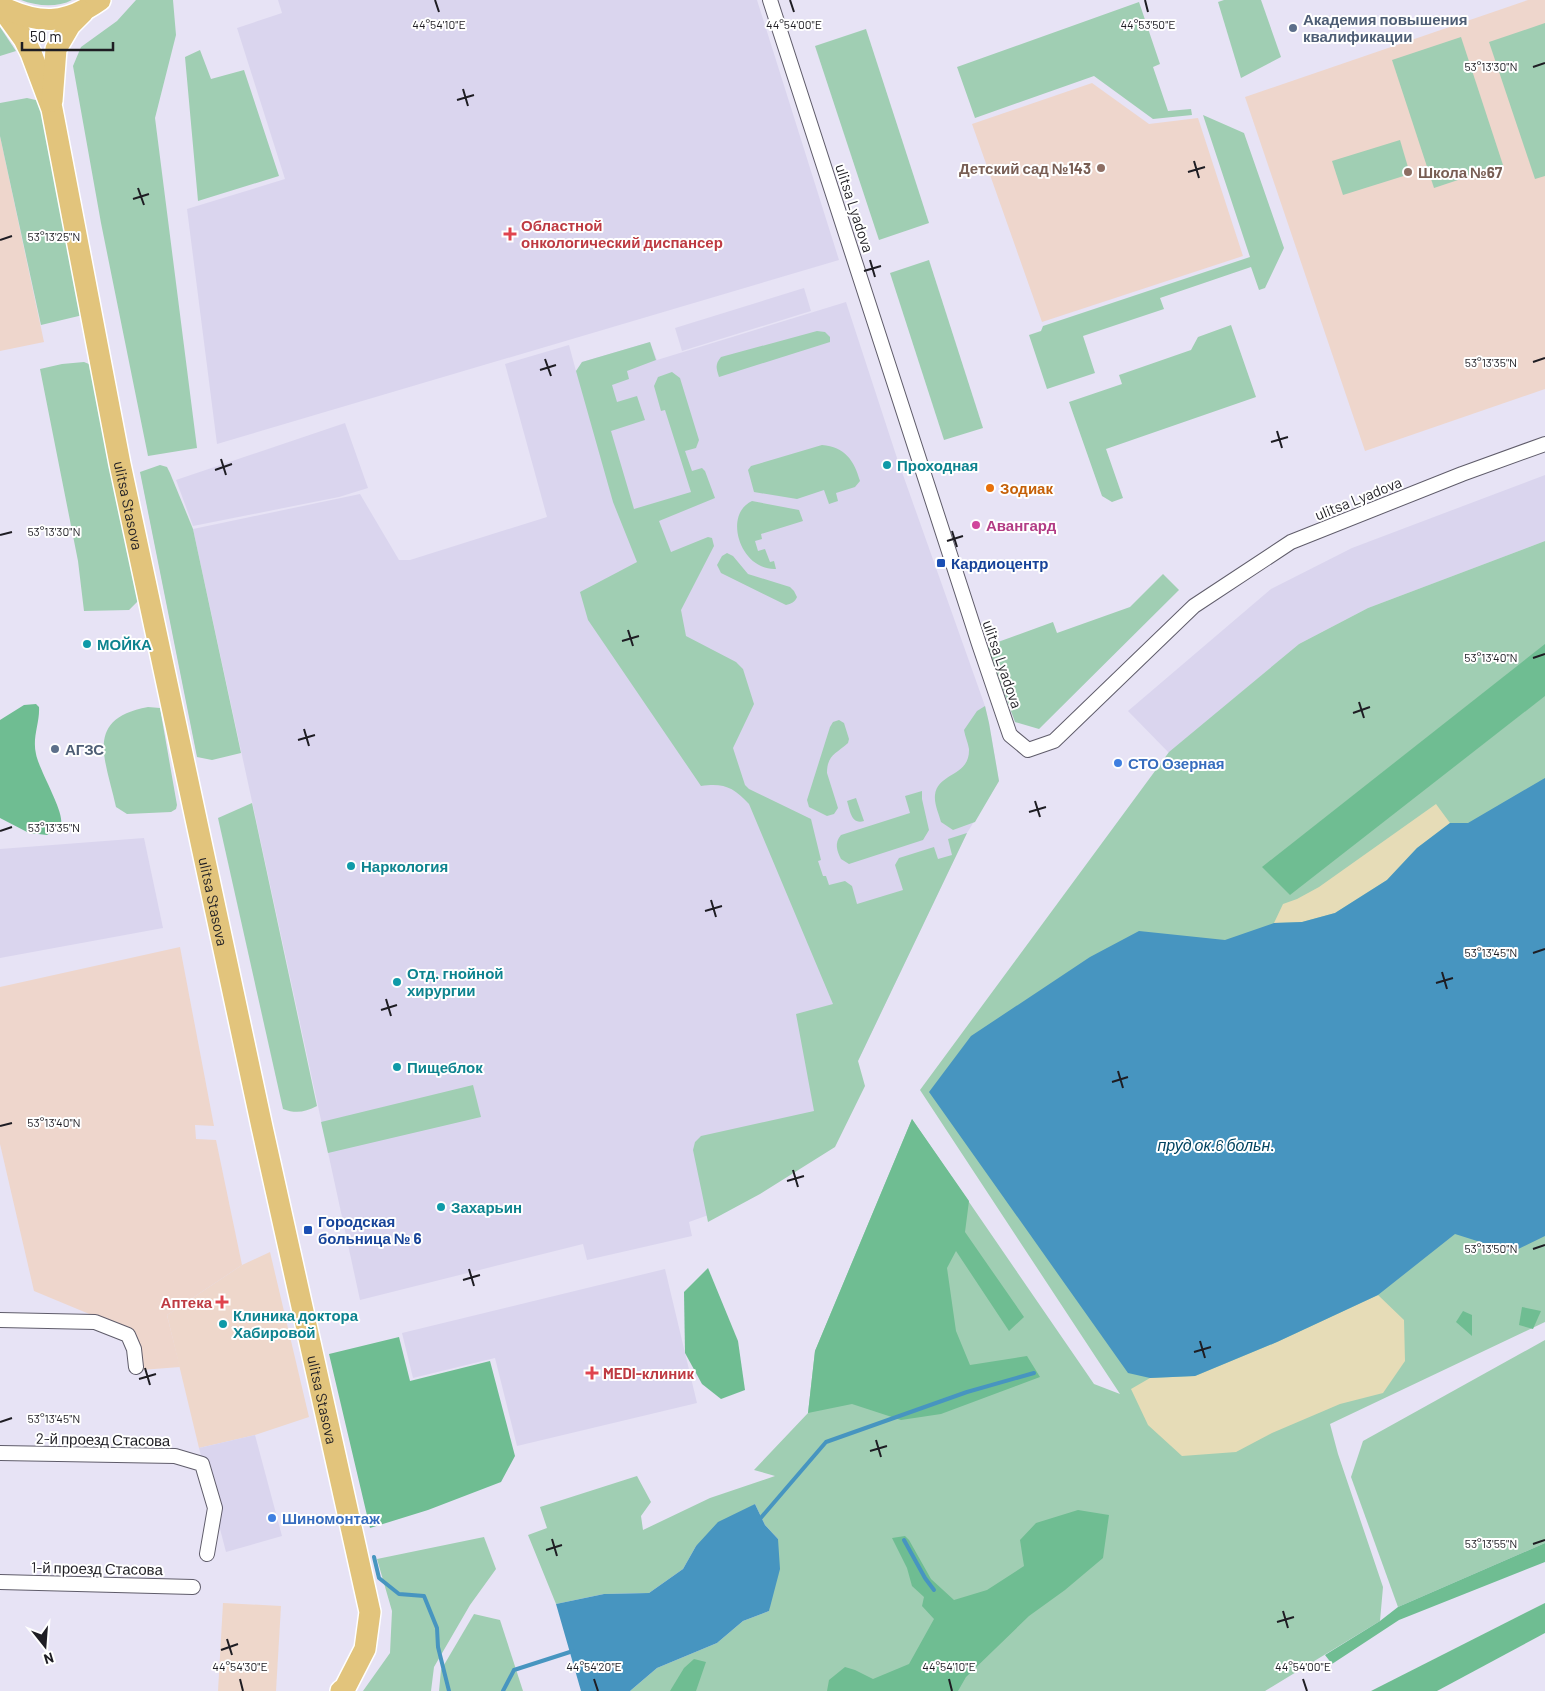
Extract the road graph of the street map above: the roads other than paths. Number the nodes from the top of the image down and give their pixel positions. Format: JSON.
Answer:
{"nodes":[{"id":1,"x":770,"y":0,"type":"edge"},
{"id":2,"x":0,"y":6,"type":"edge"},
{"id":3,"x":92,"y":6,"type":"edge"},
{"id":4,"x":52,"y":109,"type":"junction"},
{"id":5,"x":1545,"y":444,"type":"edge"},
{"id":6,"x":0,"y":1320,"type":"edge"},
{"id":7,"x":136,"y":1367,"type":"dead end"},
{"id":8,"x":0,"y":1453,"type":"edge"},
{"id":9,"x":207,"y":1554,"type":"dead end"},
{"id":10,"x":0,"y":1582,"type":"edge"},
{"id":11,"x":193,"y":1587,"type":"dead end"},
{"id":12,"x":343,"y":1689,"type":"edge"}],
"edges":[{"from":1,"to":5,"type":"street","name":"ulitsa Lyadova"},
{"from":2,"to":3,"type":"main road"},
{"from":2,"to":4,"type":"main road","name":"ulitsa Stasova"},
{"from":3,"to":4,"type":"main road","name":"ulitsa Stasova"},
{"from":4,"to":12,"type":"main road","name":"ulitsa Stasova"},
{"from":6,"to":7,"type":"street"},
{"from":8,"to":9,"type":"street","name":"2-й проезд Стасова"},
{"from":10,"to":11,"type":"street","name":"1-й проезд Стасова"}]}
